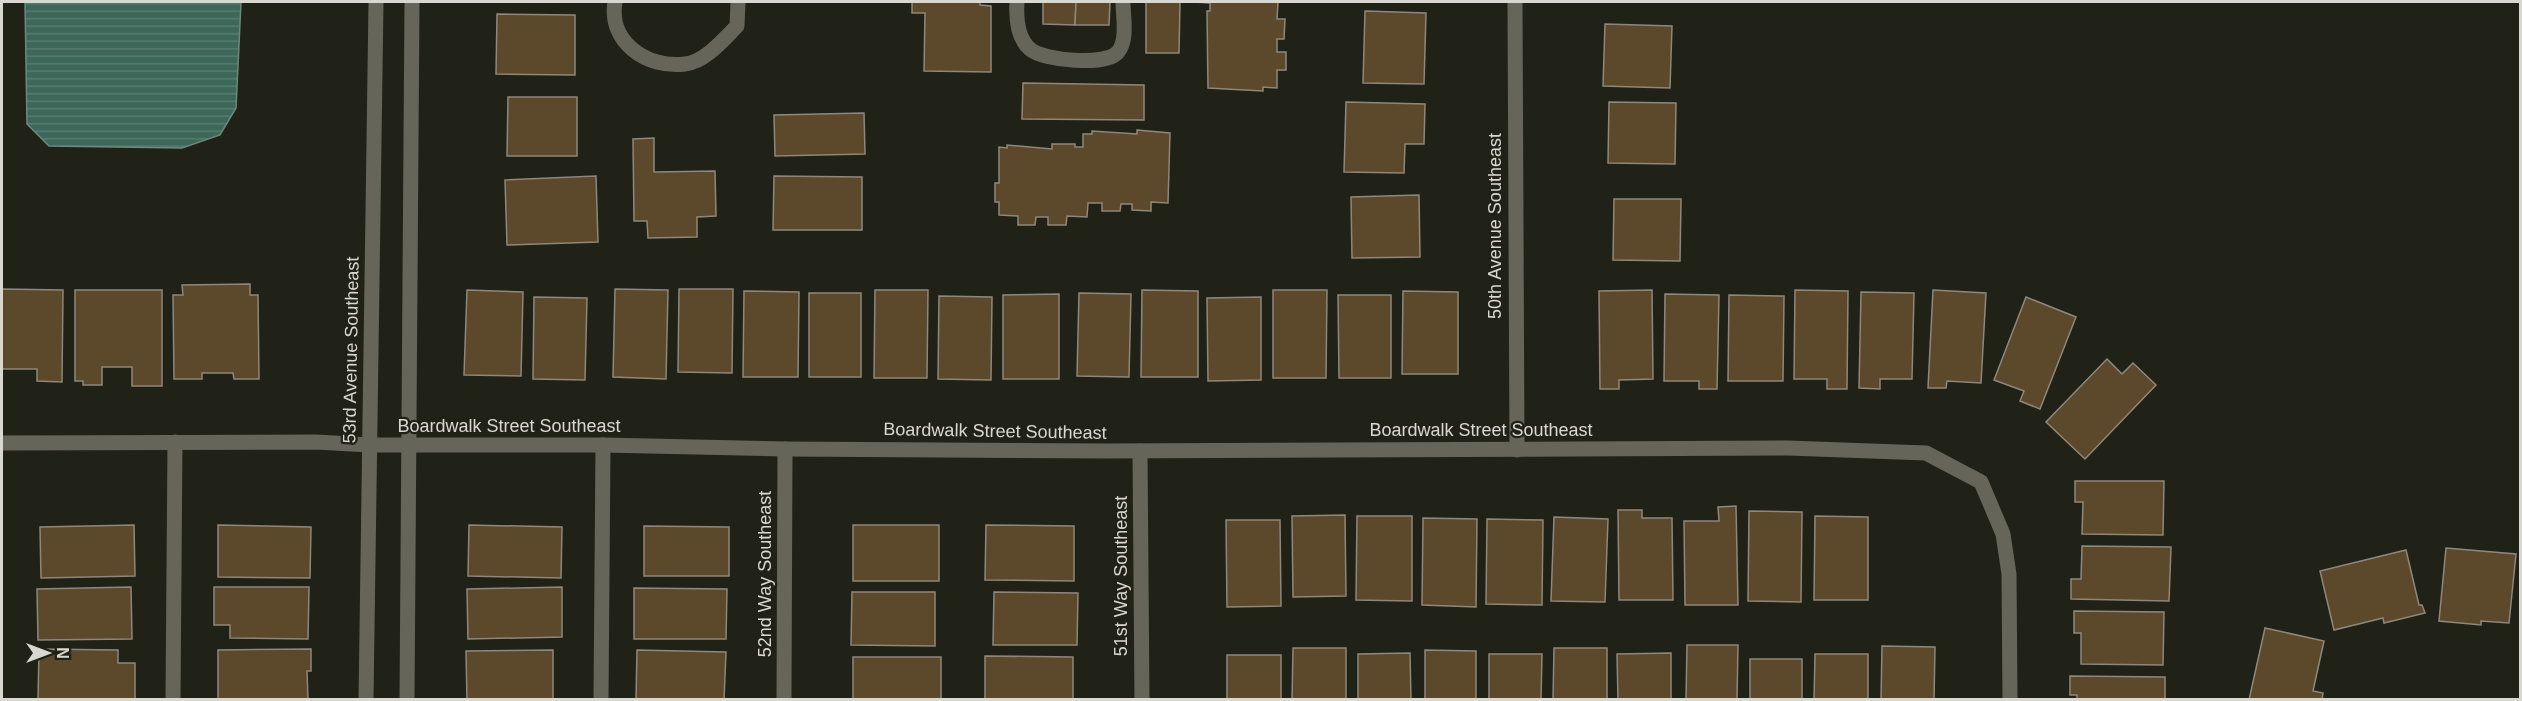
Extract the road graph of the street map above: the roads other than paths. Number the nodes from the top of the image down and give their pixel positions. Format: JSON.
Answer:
{"nodes":[{"id":1,"x":376,"y":2,"type":"edge"},
{"id":2,"x":412,"y":2,"type":"edge"},
{"id":3,"x":615,"y":2,"type":"edge"},
{"id":4,"x":738,"y":2,"type":"edge"},
{"id":5,"x":1017,"y":2,"type":"edge"},
{"id":6,"x":1123,"y":2,"type":"edge"},
{"id":7,"x":1515,"y":2,"type":"edge"},
{"id":8,"x":174,"y":442,"type":"junction"},
{"id":9,"x":2,"y":443,"type":"edge"},
{"id":10,"x":369,"y":445,"type":"junction"},
{"id":11,"x":603,"y":445,"type":"junction"},
{"id":12,"x":410,"y":446,"type":"junction"},
{"id":13,"x":785,"y":449,"type":"junction"},
{"id":14,"x":1517,"y":450,"type":"junction"},
{"id":15,"x":1140,"y":451,"type":"junction"},
{"id":16,"x":172,"y":699,"type":"edge"},
{"id":17,"x":366,"y":699,"type":"edge"},
{"id":18,"x":407,"y":699,"type":"edge"},
{"id":19,"x":601,"y":699,"type":"edge"},
{"id":20,"x":784,"y":699,"type":"edge"},
{"id":21,"x":1142,"y":699,"type":"edge"},
{"id":22,"x":2010,"y":699,"type":"edge"}],
"edges":[{"from":1,"to":10,"type":"street","name":"53rd Avenue Southeast"},
{"from":2,"to":12,"type":"street"},
{"from":3,"to":4,"type":"street"},
{"from":5,"to":6,"type":"street"},
{"from":7,"to":14,"type":"street","name":"50th Avenue Southeast"},
{"from":8,"to":9,"type":"street","name":"Boardwalk Street Southeast"},
{"from":8,"to":10,"type":"street","name":"Boardwalk Street Southeast"},
{"from":8,"to":16,"type":"street"},
{"from":10,"to":12,"type":"street","name":"Boardwalk Street Southeast"},
{"from":10,"to":17,"type":"street","name":"53rd Avenue Southeast"},
{"from":11,"to":12,"type":"street","name":"Boardwalk Street Southeast"},
{"from":11,"to":13,"type":"street","name":"Boardwalk Street Southeast"},
{"from":11,"to":19,"type":"street"},
{"from":12,"to":18,"type":"street"},
{"from":13,"to":15,"type":"street","name":"Boardwalk Street Southeast"},
{"from":13,"to":20,"type":"street","name":"52nd Way Southeast"},
{"from":14,"to":15,"type":"street","name":"Boardwalk Street Southeast"},
{"from":14,"to":22,"type":"street","name":"Boardwalk Street Southeast"},
{"from":15,"to":21,"type":"street","name":"51st Way Southeast"}]}
